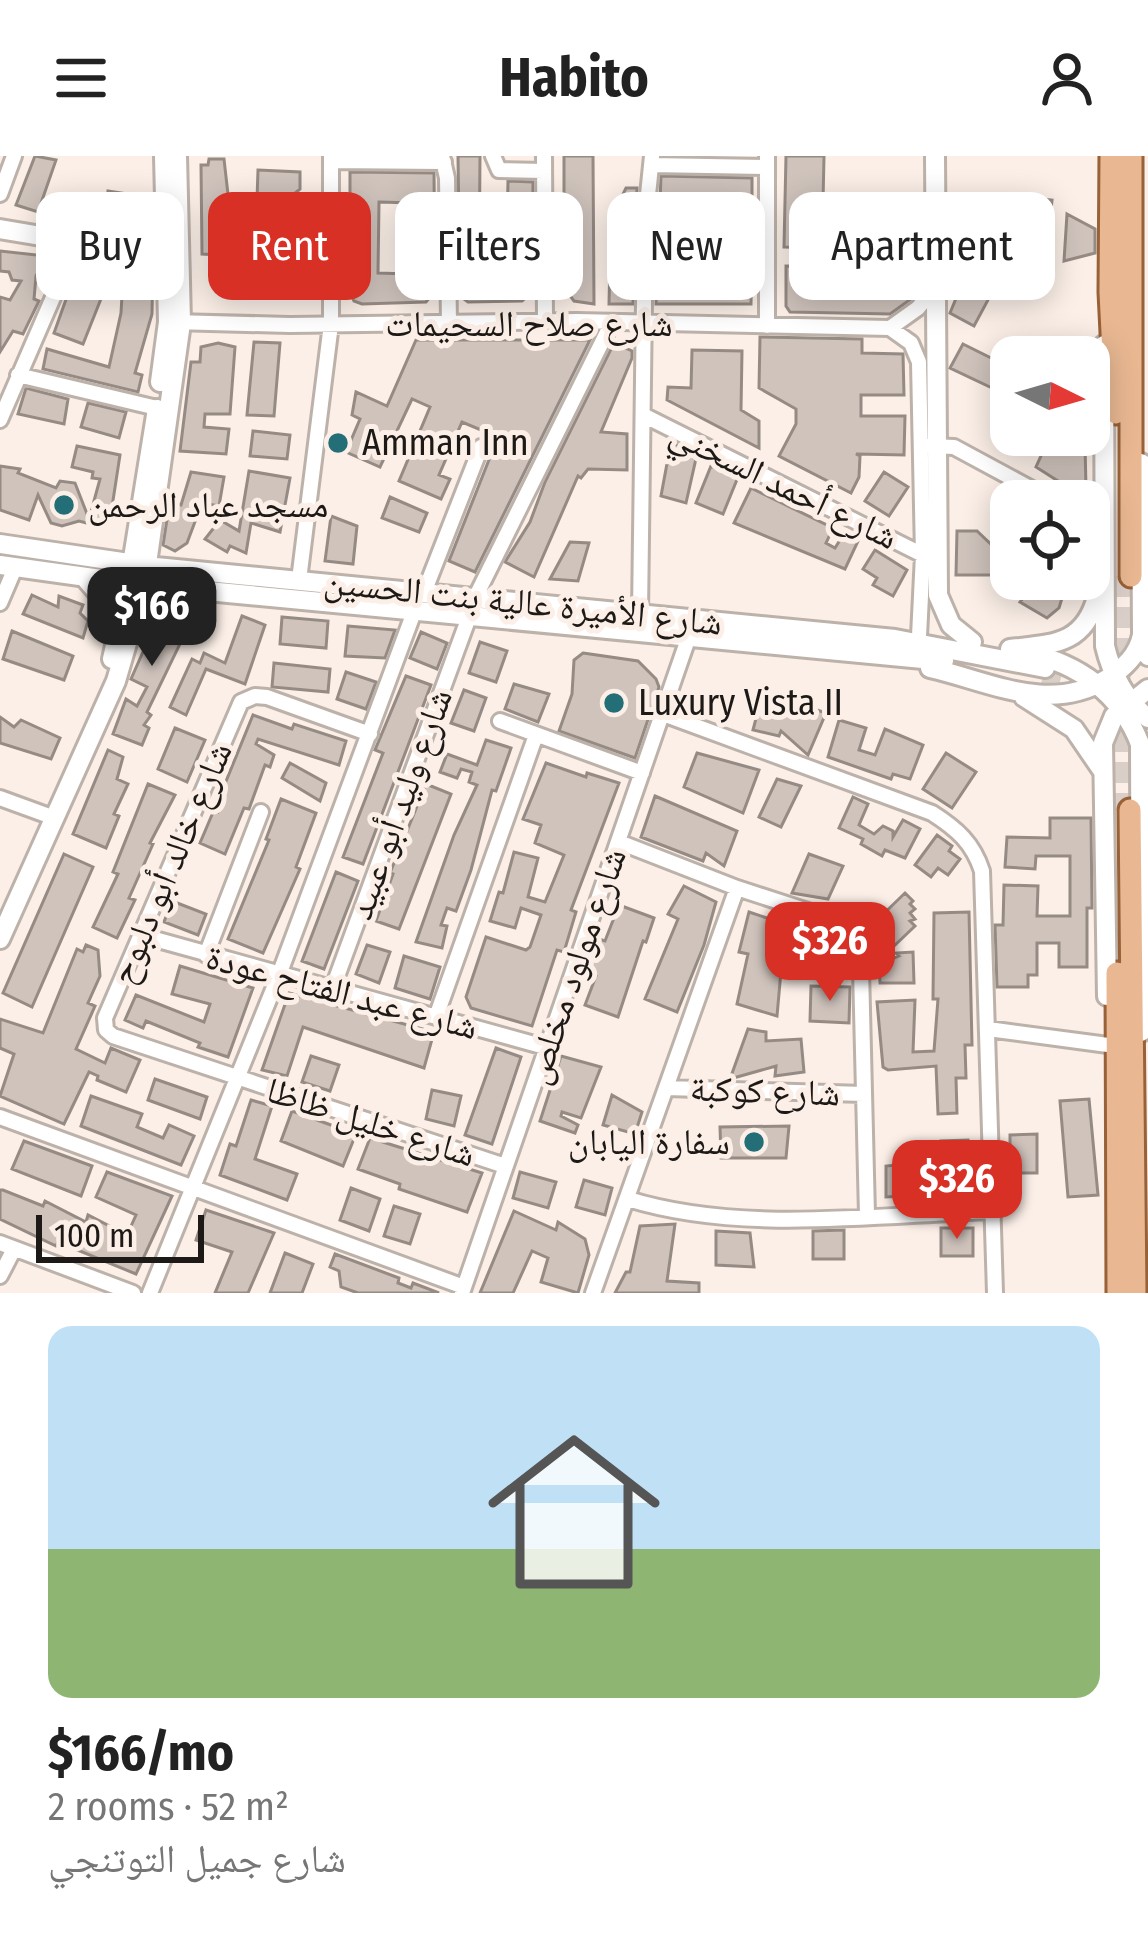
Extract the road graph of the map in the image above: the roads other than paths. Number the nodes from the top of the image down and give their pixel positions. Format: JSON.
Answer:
{"nodes":[{"id":1,"x":14,"y":156,"type":"edge"},
{"id":2,"x":164,"y":156,"type":"edge"},
{"id":3,"x":177,"y":156,"type":"edge"},
{"id":4,"x":493,"y":156,"type":"edge"},
{"id":5,"x":935,"y":156,"type":"edge"},
{"id":6,"x":1112,"y":156,"type":"edge"},
{"id":7,"x":1131,"y":156,"type":"edge"},
{"id":8,"x":331,"y":158,"type":"edge"},
{"id":9,"x":443,"y":159,"type":"edge"},
{"id":10,"x":651,"y":160,"type":"edge"},
{"id":11,"x":767,"y":161,"type":"edge"},
{"id":12,"x":544,"y":164,"type":"edge"},
{"id":13,"x":167,"y":192,"type":"edge"},
{"id":14,"x":175,"y":192,"type":"edge"},
{"id":15,"x":935,"y":192,"type":"edge"},
{"id":16,"x":0,"y":194,"type":"edge"},
{"id":17,"x":0,"y":229,"type":"edge"},
{"id":18,"x":36,"y":235,"type":"edge"},
{"id":19,"x":1132,"y":279,"type":"junction"},
{"id":20,"x":1110,"y":292,"type":"junction"},
{"id":21,"x":50,"y":300,"type":"edge"},
{"id":22,"x":173,"y":300,"type":"edge"},
{"id":23,"x":924,"y":300,"type":"edge"},
{"id":24,"x":935,"y":300,"type":"edge"},
{"id":25,"x":545,"y":321,"type":"junction"},
{"id":26,"x":174,"y":322,"type":"junction"},
{"id":27,"x":612,"y":322,"type":"junction"},
{"id":28,"x":449,"y":323,"type":"junction"},
{"id":29,"x":645,"y":323,"type":"junction"},
{"id":30,"x":331,"y":324,"type":"junction"},
{"id":31,"x":766,"y":326,"type":"junction"},
{"id":32,"x":890,"y":328,"type":"junction"},
{"id":33,"x":10,"y":385,"type":"edge"},
{"id":34,"x":157,"y":408,"type":"junction"},
{"id":35,"x":645,"y":416,"type":"junction"},
{"id":36,"x":0,"y":419,"type":"edge"},
{"id":37,"x":929,"y":446,"type":"junction"},
{"id":38,"x":481,"y":447,"type":"dead end"},
{"id":39,"x":1014,"y":480,"type":"edge"},
{"id":40,"x":1098,"y":480,"type":"edge"},
{"id":41,"x":0,"y":544,"type":"edge"},
{"id":42,"x":1110,"y":553,"type":"edge"},
{"id":43,"x":923,"y":555,"type":"junction"},
{"id":44,"x":8,"y":566,"type":"edge"},
{"id":45,"x":138,"y":574,"type":"junction"},
{"id":46,"x":1118,"y":576,"type":"junction"},
{"id":47,"x":85,"y":578,"type":"junction"},
{"id":48,"x":299,"y":580,"type":"junction"},
{"id":49,"x":424,"y":590,"type":"junction"},
{"id":50,"x":476,"y":596,"type":"junction"},
{"id":51,"x":0,"y":603,"type":"edge"},
{"id":52,"x":415,"y":612,"type":"junction"},
{"id":53,"x":640,"y":614,"type":"junction"},
{"id":54,"x":469,"y":617,"type":"junction"},
{"id":55,"x":118,"y":630,"type":"junction"},
{"id":56,"x":1142,"y":633,"type":"junction"},
{"id":57,"x":919,"y":636,"type":"junction"},
{"id":58,"x":688,"y":639,"type":"junction"},
{"id":59,"x":819,"y":640,"type":"junction"},
{"id":60,"x":972,"y":642,"type":"junction"},
{"id":61,"x":1010,"y":649,"type":"junction"},
{"id":62,"x":1148,"y":656,"type":"edge"},
{"id":63,"x":1115,"y":673,"type":"junction"},
{"id":64,"x":1043,"y":674,"type":"tunnel mouth"},
{"id":65,"x":1097,"y":684,"type":"junction"},
{"id":66,"x":1148,"y":688,"type":"edge"},
{"id":67,"x":1013,"y":689,"type":"junction"},
{"id":68,"x":110,"y":694,"type":"junction"},
{"id":69,"x":1125,"y":705,"type":"junction"},
{"id":70,"x":663,"y":714,"type":"junction"},
{"id":71,"x":1148,"y":718,"type":"edge"},
{"id":72,"x":500,"y":721,"type":"dead end"},
{"id":73,"x":370,"y":734,"type":"junction"},
{"id":74,"x":536,"y":735,"type":"junction"},
{"id":75,"x":1148,"y":757,"type":"edge"},
{"id":76,"x":1102,"y":770,"type":"junction"},
{"id":77,"x":642,"y":773,"type":"junction"},
{"id":78,"x":1142,"y":784,"type":"junction"},
{"id":79,"x":0,"y":799,"type":"edge"},
{"id":80,"x":1125,"y":810,"type":"tunnel mouth"},
{"id":81,"x":261,"y":812,"type":"dead end"},
{"id":82,"x":52,"y":817,"type":"junction"},
{"id":83,"x":619,"y":842,"type":"junction"},
{"id":84,"x":736,"y":888,"type":"junction"},
{"id":85,"x":140,"y":935,"type":"junction"},
{"id":86,"x":0,"y":939,"type":"edge"},
{"id":87,"x":206,"y":955,"type":"junction"},
{"id":88,"x":279,"y":975,"type":"junction"},
{"id":89,"x":332,"y":990,"type":"junction"},
{"id":90,"x":436,"y":1017,"type":"junction"},
{"id":91,"x":988,"y":1029,"type":"junction"},
{"id":92,"x":1108,"y":1045,"type":"junction"},
{"id":93,"x":545,"y":1047,"type":"junction"},
{"id":94,"x":237,"y":1078,"type":"junction"},
{"id":95,"x":1124,"y":1078,"type":"junction"},
{"id":96,"x":667,"y":1088,"type":"junction"},
{"id":97,"x":864,"y":1094,"type":"junction"},
{"id":98,"x":0,"y":1117,"type":"edge"},
{"id":99,"x":505,"y":1166,"type":"junction"},
{"id":100,"x":193,"y":1186,"type":"junction"},
{"id":101,"x":628,"y":1199,"type":"junction"},
{"id":102,"x":992,"y":1211,"type":"junction"},
{"id":103,"x":867,"y":1215,"type":"junction"},
{"id":104,"x":7,"y":1246,"type":"edge"},
{"id":105,"x":1141,"y":1260,"type":"edge"},
{"id":106,"x":0,"y":1276,"type":"edge"},
{"id":107,"x":463,"y":1290,"type":"edge"},
{"id":108,"x":133,"y":1293,"type":"edge"},
{"id":109,"x":150,"y":1293,"type":"edge"},
{"id":110,"x":593,"y":1293,"type":"edge"},
{"id":111,"x":994,"y":1293,"type":"edge"},
{"id":112,"x":1118,"y":1293,"type":"edge"},
{"id":113,"x":1135,"y":1293,"type":"edge"}],
"edges":[{"from":1,"to":16,"type":"street"},
{"from":2,"to":13,"type":"street"},
{"from":3,"to":14,"type":"street"},
{"from":4,"to":12,"type":"street"},
{"from":5,"to":15,"type":"street"},
{"from":6,"to":20,"type":"main road"},
{"from":7,"to":19,"type":"main road"},
{"from":8,"to":9,"type":"street"},
{"from":8,"to":30,"type":"street"},
{"from":9,"to":28,"type":"street"},
{"from":10,"to":11,"type":"street"},
{"from":10,"to":29,"type":"street"},
{"from":11,"to":31,"type":"street"},
{"from":12,"to":25,"type":"street"},
{"from":17,"to":18,"type":"street"},
{"from":19,"to":46,"type":"main road"},
{"from":19,"to":56,"type":"street"},
{"from":20,"to":40,"type":"street"},
{"from":20,"to":46,"type":"main road"},
{"from":21,"to":33,"type":"street"},
{"from":22,"to":26,"type":"street"},
{"from":23,"to":32,"type":"street"},
{"from":24,"to":37,"type":"street"},
{"from":25,"to":27,"type":"street","name":"شارع صلاح السحيمات"},
{"from":25,"to":28,"type":"street","name":"شارع صلاح السحيمات"},
{"from":26,"to":30,"type":"street","name":"شارع صلاح السحيمات"},
{"from":26,"to":34,"type":"street"},
{"from":26,"to":45,"type":"street"},
{"from":27,"to":29,"type":"street","name":"شارع صلاح السحيمات"},
{"from":27,"to":50,"type":"street"},
{"from":28,"to":30,"type":"street","name":"شارع صلاح السحيمات"},
{"from":29,"to":31,"type":"street","name":"شارع صلاح السحيمات"},
{"from":29,"to":35,"type":"street"},
{"from":30,"to":48,"type":"street"},
{"from":31,"to":32,"type":"street","name":"شارع صلاح السحيمات"},
{"from":32,"to":37,"type":"street"},
{"from":33,"to":34,"type":"street"},
{"from":33,"to":36,"type":"street"},
{"from":34,"to":45,"type":"street"},
{"from":35,"to":43,"type":"street","name":"شارع أحمد السخني"},
{"from":35,"to":53,"type":"street"},
{"from":37,"to":39,"type":"street"},
{"from":37,"to":43,"type":"street"},
{"from":37,"to":60,"type":"street"},
{"from":38,"to":49,"type":"street"},
{"from":41,"to":45,"type":"street","name":"شارع الأميرة عالية بنت الحسين"},
{"from":42,"to":46,"type":"street"},
{"from":43,"to":57,"type":"street"},
{"from":44,"to":47,"type":"street","name":"شارع الأميرة عالية بنت الحسين"},
{"from":44,"to":51,"type":"street"},
{"from":45,"to":47,"type":"street","name":"شارع الأميرة عالية بنت الحسين"},
{"from":45,"to":48,"type":"street","name":"شارع الأميرة عالية بنت الحسين"},
{"from":45,"to":52,"type":"street","name":"شارع الأميرة عالية بنت الحسين"},
{"from":45,"to":55,"type":"street"},
{"from":45,"to":68,"type":"street"},
{"from":46,"to":61,"type":"street"},
{"from":46,"to":63,"type":"street"},
{"from":47,"to":55,"type":"street"},
{"from":48,"to":49,"type":"street","name":"شارع الأميرة عالية بنت الحسين"},
{"from":49,"to":50,"type":"street","name":"شارع الأميرة عالية بنت الحسين"},
{"from":50,"to":53,"type":"street","name":"شارع الأميرة عالية بنت الحسين"},
{"from":52,"to":54,"type":"street","name":"شارع الأميرة عالية بنت الحسين"},
{"from":52,"to":73,"type":"street"},
{"from":53,"to":59,"type":"street","name":"شارع الأميرة عالية بنت الحسين"},
{"from":54,"to":58,"type":"street","name":"شارع الأميرة عالية بنت الحسين"},
{"from":54,"to":89,"type":"street","name":"شارع وليد أبو عبيد"},
{"from":55,"to":68,"type":"street"},
{"from":56,"to":62,"type":"street"},
{"from":56,"to":63,"type":"street"},
{"from":57,"to":59,"type":"street"},
{"from":57,"to":60,"type":"street"},
{"from":58,"to":59,"type":"street","name":"شارع الأميرة عالية بنت الحسين"},
{"from":58,"to":70,"type":"street","name":"شارع مولود مخلص"},
{"from":59,"to":64,"type":"street","name":"شارع الأميرة عالية بنت الحسين"},
{"from":59,"to":67,"type":"street"},
{"from":60,"to":61,"type":"street"},
{"from":61,"to":65,"type":"street"},
{"from":63,"to":65,"type":"street"},
{"from":63,"to":69,"type":"street"},
{"from":65,"to":67,"type":"street"},
{"from":65,"to":69,"type":"street"},
{"from":66,"to":69,"type":"street"},
{"from":67,"to":76,"type":"street"},
{"from":68,"to":82,"type":"street"},
{"from":69,"to":71,"type":"street"},
{"from":69,"to":76,"type":"street"},
{"from":69,"to":78,"type":"street"},
{"from":70,"to":77,"type":"street","name":"شارع مولود مخلص"},
{"from":70,"to":91,"type":"street"},
{"from":72,"to":74,"type":"street"},
{"from":73,"to":85,"type":"street","name":"شارع خالد أبو دلبوح"},
{"from":73,"to":88,"type":"street"},
{"from":74,"to":77,"type":"street"},
{"from":74,"to":90,"type":"street"},
{"from":75,"to":78,"type":"street"},
{"from":76,"to":92,"type":"street"},
{"from":77,"to":83,"type":"street","name":"شارع مولود مخلص"},
{"from":78,"to":95,"type":"street"},
{"from":79,"to":82,"type":"street"},
{"from":80,"to":95,"type":"main road"},
{"from":81,"to":87,"type":"street"},
{"from":82,"to":86,"type":"street"},
{"from":83,"to":84,"type":"street"},
{"from":83,"to":93,"type":"street","name":"شارع مولود مخلص"},
{"from":84,"to":96,"type":"street"},
{"from":84,"to":97,"type":"street"},
{"from":85,"to":87,"type":"street","name":"شارع عبد الفتاح عودة"},
{"from":85,"to":94,"type":"street","name":"شارع خالد أبو دلبوح"},
{"from":87,"to":88,"type":"street","name":"شارع عبد الفتاح عودة"},
{"from":88,"to":89,"type":"street","name":"شارع عبد الفتاح عودة"},
{"from":88,"to":94,"type":"street"},
{"from":89,"to":90,"type":"street","name":"شارع عبد الفتاح عودة"},
{"from":90,"to":93,"type":"street","name":"شارع عبد الفتاح عودة"},
{"from":91,"to":92,"type":"street"},
{"from":91,"to":102,"type":"street"},
{"from":92,"to":95,"type":"street"},
{"from":93,"to":99,"type":"street","name":"شارع مولود مخلص"},
{"from":94,"to":99,"type":"street","name":"شارع خليل ظاظا"},
{"from":94,"to":100,"type":"street"},
{"from":95,"to":105,"type":"main road"},
{"from":95,"to":112,"type":"main road"},
{"from":96,"to":97,"type":"street","name":"شارع كوكبة"},
{"from":96,"to":101,"type":"street"},
{"from":97,"to":103,"type":"street"},
{"from":98,"to":100,"type":"street"},
{"from":99,"to":107,"type":"street","name":"شارع مولود مخلص"},
{"from":100,"to":107,"type":"street"},
{"from":100,"to":109,"type":"street"},
{"from":101,"to":103,"type":"street"},
{"from":101,"to":110,"type":"street"},
{"from":102,"to":103,"type":"street"},
{"from":102,"to":111,"type":"street"},
{"from":104,"to":106,"type":"street"},
{"from":104,"to":108,"type":"street"},
{"from":105,"to":113,"type":"main road"}]}
